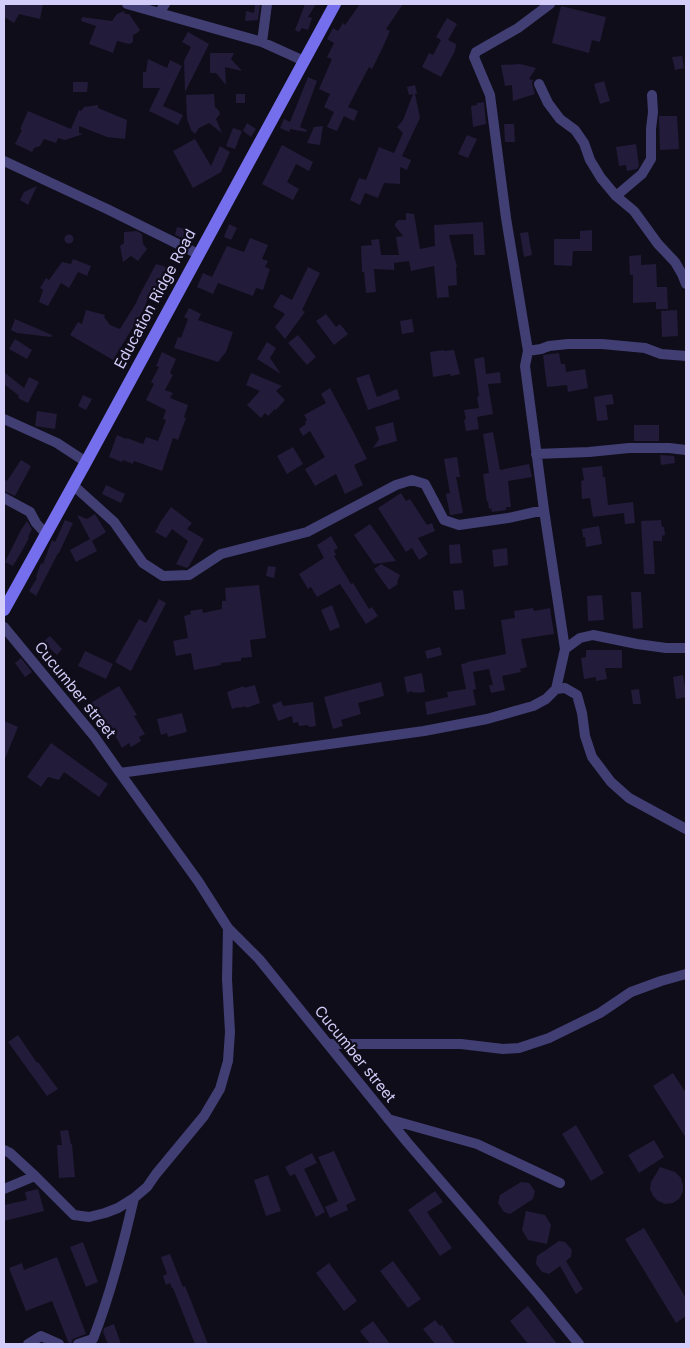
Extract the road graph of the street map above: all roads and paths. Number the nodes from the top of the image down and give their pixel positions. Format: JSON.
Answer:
{"nodes":[{"id":1,"x":127,"y":4,"type":"edge"},
{"id":2,"x":165,"y":4,"type":"edge"},
{"id":3,"x":267,"y":4,"type":"edge"},
{"id":4,"x":335,"y":4,"type":"edge"},
{"id":5,"x":550,"y":4,"type":"edge"},
{"id":6,"x":159,"y":13,"type":"junction"},
{"id":7,"x":262,"y":42,"type":"junction"},
{"id":8,"x":304,"y":61,"type":"junction"},
{"id":9,"x":539,"y":84,"type":"dead end"},
{"id":10,"x":652,"y":95,"type":"dead end"},
{"id":11,"x":4,"y":160,"type":"edge"},
{"id":12,"x":616,"y":196,"type":"junction"},
{"id":13,"x":198,"y":254,"type":"junction"},
{"id":14,"x":686,"y":284,"type":"edge"},
{"id":15,"x":528,"y":351,"type":"junction"},
{"id":16,"x":686,"y":356,"type":"edge"},
{"id":17,"x":4,"y":419,"type":"edge"},
{"id":18,"x":686,"y":450,"type":"edge"},
{"id":19,"x":536,"y":454,"type":"junction"},
{"id":20,"x":86,"y":462,"type":"junction"},
{"id":21,"x":73,"y":485,"type":"junction"},
{"id":22,"x":4,"y":498,"type":"edge"},
{"id":23,"x":544,"y":510,"type":"junction"},
{"id":24,"x":46,"y":534,"type":"junction"},
{"id":25,"x":4,"y":610,"type":"edge"},
{"id":26,"x":4,"y":627,"type":"edge"},
{"id":27,"x":686,"y":648,"type":"edge"},
{"id":28,"x":565,"y":649,"type":"junction"},
{"id":29,"x":556,"y":689,"type":"junction"},
{"id":30,"x":120,"y":773,"type":"junction"},
{"id":31,"x":686,"y":829,"type":"edge"},
{"id":32,"x":228,"y":928,"type":"junction"},
{"id":33,"x":686,"y":974,"type":"edge"},
{"id":34,"x":328,"y":1044,"type":"junction"},
{"id":35,"x":388,"y":1119,"type":"junction"},
{"id":36,"x":4,"y":1150,"type":"edge"},
{"id":37,"x":35,"y":1176,"type":"junction"},
{"id":38,"x":560,"y":1183,"type":"dead end"},
{"id":39,"x":4,"y":1189,"type":"edge"},
{"id":40,"x":134,"y":1198,"type":"junction"},
{"id":41,"x":28,"y":1344,"type":"edge"},
{"id":42,"x":59,"y":1344,"type":"edge"},
{"id":43,"x":78,"y":1344,"type":"edge"},
{"id":44,"x":579,"y":1344,"type":"edge"}],
"edges":[{"from":1,"to":6,"type":"street"},
{"from":2,"to":6,"type":"street"},
{"from":3,"to":7,"type":"street"},
{"from":4,"to":8,"type":"main road","name":"Education Ridge Road"},
{"from":5,"to":15,"type":"street"},
{"from":6,"to":7,"type":"street"},
{"from":7,"to":8,"type":"street"},
{"from":8,"to":13,"type":"main road","name":"Education Ridge Road"},
{"from":9,"to":12,"type":"street"},
{"from":10,"to":12,"type":"street"},
{"from":11,"to":13,"type":"street"},
{"from":12,"to":14,"type":"street"},
{"from":13,"to":20,"type":"main road","name":"Education Ridge Road"},
{"from":15,"to":16,"type":"street"},
{"from":15,"to":19,"type":"street"},
{"from":17,"to":20,"type":"street"},
{"from":18,"to":19,"type":"street"},
{"from":19,"to":23,"type":"street"},
{"from":20,"to":21,"type":"main road","name":"Education Ridge Road"},
{"from":21,"to":23,"type":"street"},
{"from":21,"to":24,"type":"main road","name":"Education Ridge Road"},
{"from":22,"to":24,"type":"street"},
{"from":23,"to":28,"type":"street"},
{"from":24,"to":25,"type":"main road","name":"Education Ridge Road"},
{"from":26,"to":30,"type":"street","name":"Cucumber street"},
{"from":27,"to":28,"type":"street"},
{"from":28,"to":29,"type":"street"},
{"from":29,"to":30,"type":"street"},
{"from":29,"to":31,"type":"street"},
{"from":30,"to":32,"type":"street","name":"Cucumber street"},
{"from":32,"to":34,"type":"street","name":"Cucumber street"},
{"from":32,"to":40,"type":"street"},
{"from":33,"to":34,"type":"street"},
{"from":34,"to":35,"type":"street","name":"Cucumber street"},
{"from":35,"to":38,"type":"street"},
{"from":35,"to":44,"type":"street","name":"Cucumber street"},
{"from":36,"to":37,"type":"street"},
{"from":37,"to":39,"type":"street"},
{"from":37,"to":40,"type":"street"},
{"from":40,"to":43,"type":"street"},
{"from":41,"to":42,"type":"street"}]}
